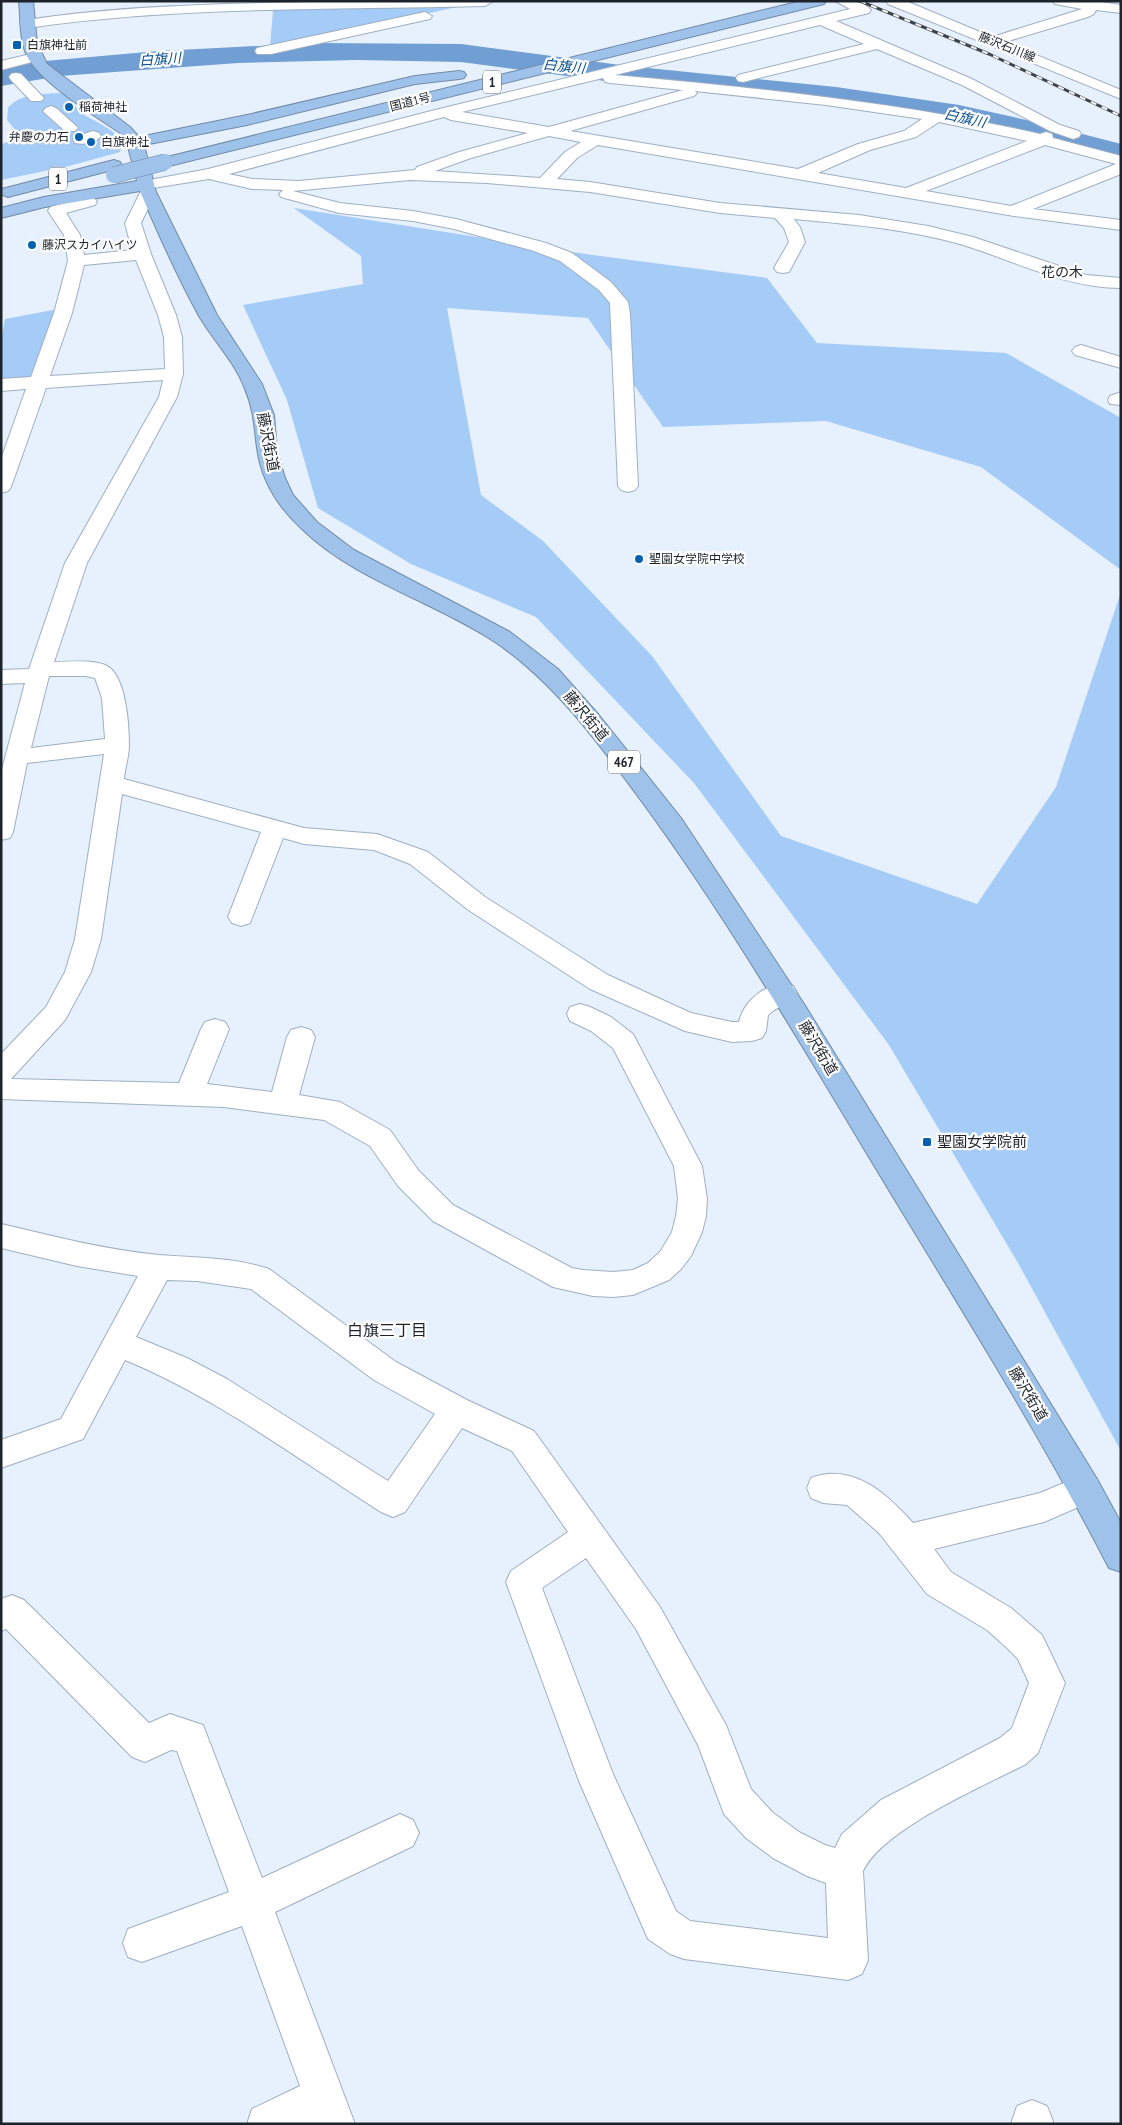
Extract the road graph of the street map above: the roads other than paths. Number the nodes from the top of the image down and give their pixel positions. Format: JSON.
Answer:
{"nodes":[{"id":1,"x":26,"y":1,"type":"edge"},
{"id":2,"x":788,"y":1,"type":"edge"},
{"id":3,"x":819,"y":1,"type":"edge"},
{"id":4,"x":1060,"y":1,"type":"edge"},
{"id":5,"x":488,"y":2,"type":"edge"},
{"id":6,"x":900,"y":2,"type":"edge"},
{"id":7,"x":265,"y":4,"type":"edge"},
{"id":8,"x":1089,"y":4,"type":"edge"},
{"id":9,"x":847,"y":7,"type":"edge"},
{"id":10,"x":1121,"y":9,"type":"edge"},
{"id":11,"x":822,"y":20,"type":"junction"},
{"id":12,"x":264,"y":22,"type":"dead end"},
{"id":13,"x":27,"y":24,"type":"junction"},
{"id":14,"x":993,"y":41,"type":"junction"},
{"id":15,"x":876,"y":45,"type":"junction"},
{"id":16,"x":262,"y":48,"type":"dead end"},
{"id":17,"x":1,"y":66,"type":"edge"},
{"id":18,"x":42,"y":66,"type":"junction"},
{"id":19,"x":627,"y":68,"type":"junction"},
{"id":20,"x":498,"y":72,"type":"junction"},
{"id":21,"x":16,"y":77,"type":"dead end"},
{"id":22,"x":588,"y":78,"type":"junction"},
{"id":23,"x":743,"y":78,"type":"junction"},
{"id":24,"x":1115,"y":78,"type":"dead end"},
{"id":25,"x":1096,"y":84,"type":"junction"},
{"id":26,"x":708,"y":88,"type":"junction"},
{"id":27,"x":1121,"y":95,"type":"edge"},
{"id":28,"x":36,"y":98,"type":"dead end"},
{"id":29,"x":51,"y":111,"type":"dead end"},
{"id":30,"x":440,"y":113,"type":"junction"},
{"id":31,"x":936,"y":117,"type":"junction"},
{"id":32,"x":1037,"y":117,"type":"junction"},
{"id":33,"x":1055,"y":128,"type":"junction"},
{"id":34,"x":548,"y":131,"type":"junction"},
{"id":35,"x":361,"y":135,"type":"junction"},
{"id":36,"x":83,"y":136,"type":"dead end"},
{"id":37,"x":595,"y":140,"type":"junction"},
{"id":38,"x":1042,"y":140,"type":"junction"},
{"id":39,"x":135,"y":142,"type":"junction"},
{"id":40,"x":1121,"y":147,"type":"edge"},
{"id":41,"x":355,"y":150,"type":"dead end"},
{"id":42,"x":164,"y":157,"type":"junction"},
{"id":43,"x":1121,"y":161,"type":"edge"},
{"id":44,"x":348,"y":166,"type":"dead end"},
{"id":45,"x":1121,"y":168,"type":"edge"},
{"id":46,"x":114,"y":170,"type":"junction"},
{"id":47,"x":209,"y":174,"type":"junction"},
{"id":48,"x":800,"y":174,"type":"junction"},
{"id":49,"x":410,"y":175,"type":"junction"},
{"id":50,"x":342,"y":182,"type":"junction"},
{"id":51,"x":544,"y":182,"type":"junction"},
{"id":52,"x":252,"y":184,"type":"junction"},
{"id":53,"x":146,"y":188,"type":"junction"},
{"id":54,"x":1,"y":193,"type":"edge"},
{"id":55,"x":907,"y":193,"type":"junction"},
{"id":56,"x":1,"y":202,"type":"edge"},
{"id":57,"x":89,"y":202,"type":"dead end"},
{"id":58,"x":1014,"y":211,"type":"junction"},
{"id":59,"x":1,"y":213,"type":"edge"},
{"id":60,"x":780,"y":213,"type":"junction"},
{"id":61,"x":884,"y":224,"type":"junction"},
{"id":62,"x":1121,"y":225,"type":"edge"},
{"id":63,"x":142,"y":254,"type":"junction"},
{"id":64,"x":77,"y":260,"type":"junction"},
{"id":65,"x":783,"y":268,"type":"dead end"},
{"id":66,"x":1121,"y":283,"type":"edge"},
{"id":67,"x":1081,"y":351,"type":"dead end"},
{"id":68,"x":1121,"y":363,"type":"edge"},
{"id":69,"x":174,"y":374,"type":"junction"},
{"id":70,"x":39,"y":382,"type":"junction"},
{"id":71,"x":1,"y":385,"type":"edge"},
{"id":72,"x":628,"y":486,"type":"dead end"},
{"id":73,"x":1,"y":487,"type":"edge"},
{"id":74,"x":39,"y":673,"type":"junction"},
{"id":75,"x":1,"y":677,"type":"edge"},
{"id":76,"x":117,"y":745,"type":"junction"},
{"id":77,"x":17,"y":756,"type":"junction"},
{"id":78,"x":111,"y":783,"type":"junction"},
{"id":79,"x":275,"y":828,"type":"junction"},
{"id":80,"x":1,"y":832,"type":"edge"},
{"id":81,"x":241,"y":918,"type":"dead end"},
{"id":82,"x":784,"y":994,"type":"junction"},
{"id":83,"x":580,"y":1014,"type":"dead end"},
{"id":84,"x":215,"y":1029,"type":"dead end"},
{"id":85,"x":301,"y":1037,"type":"dead end"},
{"id":86,"x":1,"y":1072,"type":"edge"},
{"id":87,"x":1,"y":1089,"type":"edge"},
{"id":88,"x":189,"y":1094,"type":"junction"},
{"id":89,"x":283,"y":1103,"type":"junction"},
{"id":90,"x":1,"y":1236,"type":"edge"},
{"id":91,"x":158,"y":1268,"type":"junction"},
{"id":92,"x":119,"y":1344,"type":"junction"},
{"id":93,"x":456,"y":1410,"type":"junction"},
{"id":94,"x":1,"y":1454,"type":"edge"},
{"id":95,"x":824,"y":1488,"type":"dead end"},
{"id":96,"x":1084,"y":1489,"type":"junction"},
{"id":97,"x":590,"y":1536,"type":"junction"},
{"id":98,"x":907,"y":1540,"type":"junction"},
{"id":99,"x":1121,"y":1557,"type":"edge"},
{"id":100,"x":1,"y":1615,"type":"edge"},
{"id":101,"x":400,"y":1833,"type":"dead end"},
{"id":102,"x":844,"y":1869,"type":"junction"},
{"id":103,"x":252,"y":1903,"type":"junction"},
{"id":104,"x":142,"y":1943,"type":"dead end"},
{"id":105,"x":330,"y":2110,"type":"edge"},
{"id":106,"x":267,"y":2124,"type":"edge"}],
"edges":[{"from":1,"to":13,"type":"highway"},
{"from":2,"to":20,"type":"highway","name":"国道1号","number":"1"},
{"from":3,"to":42,"type":"highway","name":"国道1号","number":"1"},
{"from":4,"to":8,"type":"street"},
{"from":5,"to":7,"type":"street"},
{"from":5,"to":16,"type":"street"},
{"from":6,"to":14,"type":"street","name":"藤沢石川線"},
{"from":7,"to":12,"type":"street"},
{"from":7,"to":13,"type":"street"},
{"from":8,"to":10,"type":"street"},
{"from":8,"to":14,"type":"street"},
{"from":9,"to":11,"type":"street"},
{"from":11,"to":15,"type":"street"},
{"from":11,"to":19,"type":"street"},
{"from":13,"to":18,"type":"highway"},
{"from":14,"to":25,"type":"street","name":"藤沢石川線"},
{"from":15,"to":23,"type":"street"},
{"from":15,"to":32,"type":"street"},
{"from":17,"to":18,"type":"street"},
{"from":18,"to":39,"type":"highway"},
{"from":19,"to":22,"type":"street"},
{"from":19,"to":23,"type":"street"},
{"from":20,"to":39,"type":"highway"},
{"from":20,"to":42,"type":"highway","name":"国道1号","number":"1"},
{"from":21,"to":28,"type":"street"},
{"from":22,"to":26,"type":"street"},
{"from":22,"to":30,"type":"street"},
{"from":23,"to":32,"type":"street"},
{"from":24,"to":25,"type":"street"},
{"from":25,"to":27,"type":"street","name":"藤沢石川線"},
{"from":26,"to":31,"type":"street"},
{"from":26,"to":34,"type":"street"},
{"from":29,"to":36,"type":"street"},
{"from":30,"to":34,"type":"street"},
{"from":30,"to":35,"type":"street"},
{"from":31,"to":38,"type":"street"},
{"from":31,"to":48,"type":"street"},
{"from":32,"to":33,"type":"street"},
{"from":33,"to":38,"type":"street"},
{"from":33,"to":40,"type":"street"},
{"from":34,"to":37,"type":"street"},
{"from":34,"to":49,"type":"street"},
{"from":35,"to":41,"type":"street"},
{"from":35,"to":47,"type":"street"},
{"from":37,"to":48,"type":"street"},
{"from":37,"to":51,"type":"street"},
{"from":38,"to":43,"type":"street"},
{"from":38,"to":55,"type":"street"},
{"from":39,"to":53,"type":"highway","name":"藤沢街道","number":"467"},
{"from":42,"to":46,"type":"highway","name":"国道1号","number":"1","bridge":true},
{"from":44,"to":50,"type":"street"},
{"from":45,"to":58,"type":"street"},
{"from":46,"to":54,"type":"highway","name":"国道1号","number":"1"},
{"from":46,"to":56,"type":"highway","name":"国道1号","number":"1"},
{"from":47,"to":52,"type":"street"},
{"from":47,"to":53,"type":"street"},
{"from":48,"to":55,"type":"street"},
{"from":49,"to":50,"type":"street"},
{"from":49,"to":51,"type":"street"},
{"from":50,"to":52,"type":"street"},
{"from":51,"to":60,"type":"street"},
{"from":52,"to":72,"type":"street"},
{"from":53,"to":59,"type":"highway"},
{"from":53,"to":63,"type":"street"},
{"from":53,"to":82,"type":"highway","name":"藤沢街道","number":"467"},
{"from":55,"to":58,"type":"street"},
{"from":55,"to":61,"type":"street"},
{"from":57,"to":64,"type":"street"},
{"from":58,"to":62,"type":"street"},
{"from":60,"to":61,"type":"street"},
{"from":60,"to":65,"type":"street"},
{"from":61,"to":66,"type":"street"},
{"from":63,"to":64,"type":"street"},
{"from":63,"to":69,"type":"street"},
{"from":64,"to":70,"type":"street"},
{"from":67,"to":68,"type":"street"},
{"from":69,"to":70,"type":"street"},
{"from":69,"to":74,"type":"street"},
{"from":70,"to":71,"type":"street"},
{"from":70,"to":73,"type":"street"},
{"from":74,"to":75,"type":"street"},
{"from":74,"to":76,"type":"street"},
{"from":74,"to":77,"type":"street"},
{"from":76,"to":77,"type":"street"},
{"from":76,"to":78,"type":"street"},
{"from":77,"to":80,"type":"street"},
{"from":78,"to":79,"type":"street"},
{"from":78,"to":86,"type":"street"},
{"from":79,"to":81,"type":"street"},
{"from":79,"to":82,"type":"street"},
{"from":82,"to":96,"type":"highway","name":"藤沢街道","number":"467"},
{"from":83,"to":89,"type":"street"},
{"from":84,"to":88,"type":"street"},
{"from":85,"to":89,"type":"street"},
{"from":87,"to":88,"type":"street"},
{"from":88,"to":89,"type":"street"},
{"from":90,"to":91,"type":"street"},
{"from":91,"to":92,"type":"street"},
{"from":91,"to":93,"type":"street"},
{"from":92,"to":93,"type":"street"},
{"from":92,"to":94,"type":"street"},
{"from":93,"to":97,"type":"street"},
{"from":95,"to":98,"type":"street"},
{"from":96,"to":98,"type":"street"},
{"from":96,"to":99,"type":"highway","name":"藤沢街道","number":"467"},
{"from":97,"to":102,"type":"street"},
{"from":97,"to":102,"type":"street"},
{"from":98,"to":102,"type":"street"},
{"from":100,"to":103,"type":"street"},
{"from":101,"to":103,"type":"street"},
{"from":103,"to":104,"type":"street"},
{"from":103,"to":105,"type":"street"},
{"from":105,"to":106,"type":"street"}]}
